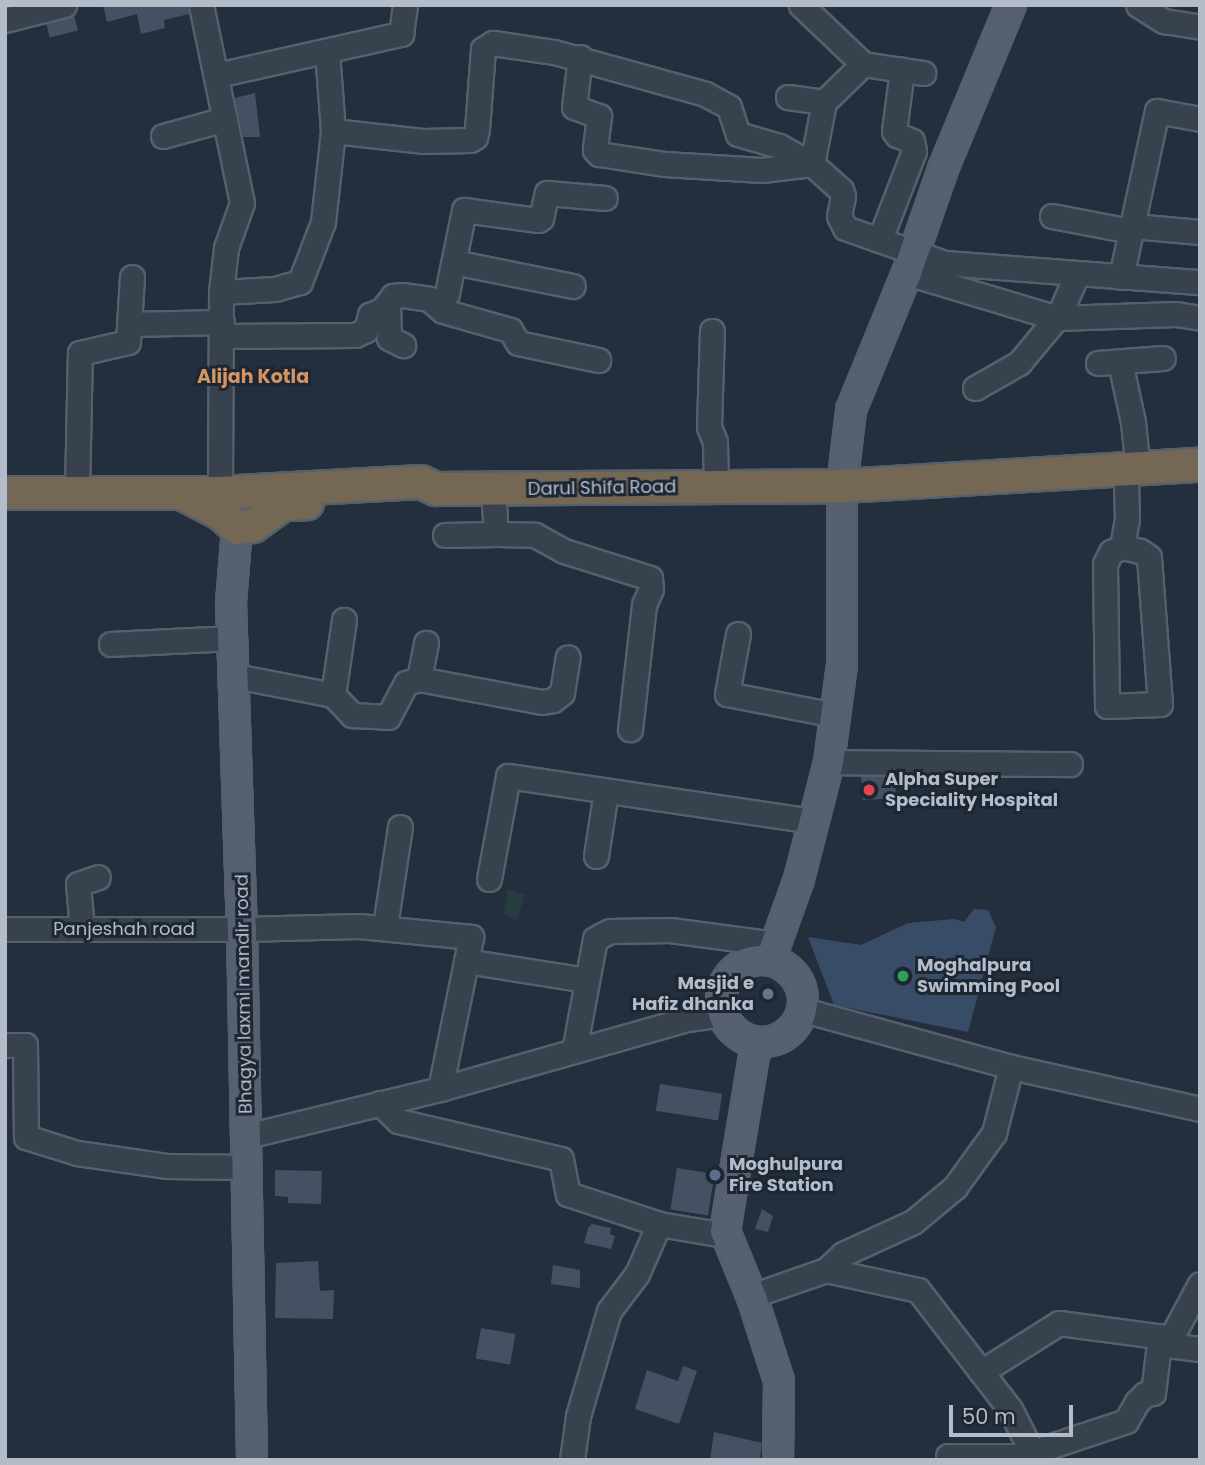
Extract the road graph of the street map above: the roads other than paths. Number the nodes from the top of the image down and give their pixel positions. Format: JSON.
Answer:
{"nodes":[{"id":1,"x":64,"y":5,"type":"edge"},
{"id":2,"x":201,"y":5,"type":"edge"},
{"id":3,"x":405,"y":5,"type":"edge"},
{"id":4,"x":1011,"y":5,"type":"edge"},
{"id":5,"x":1138,"y":5,"type":"edge"},
{"id":6,"x":797,"y":6,"type":"edge"},
{"id":7,"x":5,"y":20,"type":"edge"},
{"id":8,"x":1200,"y":27,"type":"edge"},
{"id":9,"x":327,"y":52,"type":"junction"},
{"id":10,"x":580,"y":57,"type":"junction"},
{"id":11,"x":863,"y":64,"type":"junction"},
{"id":12,"x":217,"y":75,"type":"junction"},
{"id":13,"x":788,"y":97,"type":"dead end"},
{"id":14,"x":824,"y":102,"type":"junction"},
{"id":15,"x":225,"y":119,"type":"junction"},
{"id":16,"x":1200,"y":119,"type":"edge"},
{"id":17,"x":733,"y":126,"type":"junction"},
{"id":18,"x":333,"y":131,"type":"junction"},
{"id":19,"x":163,"y":136,"type":"dead end"},
{"id":20,"x":811,"y":164,"type":"junction"},
{"id":21,"x":724,"y":167,"type":"junction"},
{"id":22,"x":604,"y":198,"type":"dead end"},
{"id":23,"x":1052,"y":216,"type":"dead end"},
{"id":24,"x":1132,"y":228,"type":"junction"},
{"id":25,"x":1200,"y":232,"type":"edge"},
{"id":26,"x":880,"y":239,"type":"junction"},
{"id":27,"x":454,"y":261,"type":"junction"},
{"id":28,"x":911,"y":262,"type":"junction"},
{"id":29,"x":1077,"y":274,"type":"junction"},
{"id":30,"x":132,"y":277,"type":"dead end"},
{"id":31,"x":1121,"y":277,"type":"junction"},
{"id":32,"x":1200,"y":282,"type":"edge"},
{"id":33,"x":573,"y":286,"type":"dead end"},
{"id":34,"x":221,"y":292,"type":"junction"},
{"id":35,"x":388,"y":305,"type":"junction"},
{"id":36,"x":440,"y":308,"type":"junction"},
{"id":37,"x":1057,"y":318,"type":"junction"},
{"id":38,"x":1200,"y":318,"type":"edge"},
{"id":39,"x":129,"y":324,"type":"junction"},
{"id":40,"x":222,"y":329,"type":"junction"},
{"id":41,"x":712,"y":331,"type":"dead end"},
{"id":42,"x":403,"y":345,"type":"dead end"},
{"id":43,"x":1163,"y":358,"type":"dead end"},
{"id":44,"x":598,"y":360,"type":"dead end"},
{"id":45,"x":975,"y":388,"type":"dead end"},
{"id":46,"x":1200,"y":465,"type":"edge"},
{"id":47,"x":1134,"y":472,"type":"junction"},
{"id":48,"x":842,"y":486,"type":"junction"},
{"id":49,"x":716,"y":487,"type":"junction"},
{"id":50,"x":493,"y":489,"type":"junction"},
{"id":51,"x":77,"y":492,"type":"junction"},
{"id":52,"x":5,"y":493,"type":"edge"},
{"id":53,"x":225,"y":511,"type":"junction"},
{"id":54,"x":496,"y":534,"type":"junction"},
{"id":55,"x":445,"y":535,"type":"dead end"},
{"id":56,"x":1122,"y":547,"type":"junction"},
{"id":57,"x":344,"y":620,"type":"dead end"},
{"id":58,"x":737,"y":634,"type":"dead end"},
{"id":59,"x":232,"y":638,"type":"junction"},
{"id":60,"x":426,"y":643,"type":"dead end"},
{"id":61,"x":111,"y":644,"type":"dead end"},
{"id":62,"x":568,"y":657,"type":"dead end"},
{"id":63,"x":235,"y":676,"type":"junction"},
{"id":64,"x":419,"y":679,"type":"junction"},
{"id":65,"x":333,"y":695,"type":"junction"},
{"id":66,"x":835,"y":715,"type":"junction"},
{"id":67,"x":630,"y":729,"type":"dead end"},
{"id":68,"x":829,"y":762,"type":"junction"},
{"id":69,"x":1070,"y":764,"type":"dead end"},
{"id":70,"x":606,"y":791,"type":"junction"},
{"id":71,"x":814,"y":821,"type":"junction"},
{"id":72,"x":400,"y":827,"type":"dead end"},
{"id":73,"x":596,"y":856,"type":"dead end"},
{"id":74,"x":98,"y":877,"type":"dead end"},
{"id":75,"x":489,"y":879,"type":"dead end"},
{"id":76,"x":385,"y":926,"type":"junction"},
{"id":77,"x":5,"y":929,"type":"edge"},
{"id":78,"x":82,"y":929,"type":"junction"},
{"id":79,"x":242,"y":929,"type":"junction"},
{"id":80,"x":773,"y":952,"type":"junction"},
{"id":81,"x":466,"y":961,"type":"junction"},
{"id":82,"x":586,"y":980,"type":"junction"},
{"id":83,"x":803,"y":1010,"type":"junction"},
{"id":84,"x":723,"y":1014,"type":"junction"},
{"id":85,"x":759,"y":1042,"type":"junction"},
{"id":86,"x":5,"y":1045,"type":"edge"},
{"id":87,"x":574,"y":1051,"type":"junction"},
{"id":88,"x":1011,"y":1067,"type":"junction"},
{"id":89,"x":440,"y":1089,"type":"junction"},
{"id":90,"x":380,"y":1103,"type":"junction"},
{"id":91,"x":1200,"y":1109,"type":"edge"},
{"id":92,"x":247,"y":1136,"type":"junction"},
{"id":93,"x":247,"y":1167,"type":"junction"},
{"id":94,"x":659,"y":1224,"type":"junction"},
{"id":95,"x":725,"y":1235,"type":"junction"},
{"id":96,"x":826,"y":1270,"type":"junction"},
{"id":97,"x":1200,"y":1284,"type":"edge"},
{"id":98,"x":751,"y":1296,"type":"junction"},
{"id":99,"x":1159,"y":1340,"type":"junction"},
{"id":100,"x":1200,"y":1349,"type":"edge"},
{"id":101,"x":981,"y":1372,"type":"junction"},
{"id":102,"x":948,"y":1456,"type":"dead end"},
{"id":103,"x":1031,"y":1457,"type":"edge"},
{"id":104,"x":252,"y":1460,"type":"edge"},
{"id":105,"x":572,"y":1460,"type":"edge"},
{"id":106,"x":778,"y":1460,"type":"edge"}],
"edges":[{"from":1,"to":7,"type":"street"},
{"from":2,"to":12,"type":"street"},
{"from":3,"to":9,"type":"street"},
{"from":4,"to":28,"type":"main road"},
{"from":5,"to":8,"type":"street"},
{"from":6,"to":11,"type":"street"},
{"from":9,"to":12,"type":"street"},
{"from":9,"to":18,"type":"street"},
{"from":10,"to":17,"type":"street"},
{"from":10,"to":18,"type":"street"},
{"from":10,"to":21,"type":"street"},
{"from":11,"to":14,"type":"street"},
{"from":11,"to":26,"type":"street"},
{"from":12,"to":15,"type":"street"},
{"from":13,"to":14,"type":"street"},
{"from":14,"to":20,"type":"street"},
{"from":15,"to":19,"type":"street"},
{"from":15,"to":34,"type":"street"},
{"from":16,"to":24,"type":"street"},
{"from":17,"to":20,"type":"street"},
{"from":17,"to":21,"type":"street"},
{"from":18,"to":34,"type":"street"},
{"from":20,"to":21,"type":"street"},
{"from":20,"to":26,"type":"street"},
{"from":22,"to":27,"type":"street"},
{"from":23,"to":24,"type":"street"},
{"from":24,"to":25,"type":"street"},
{"from":24,"to":31,"type":"street"},
{"from":26,"to":28,"type":"street"},
{"from":27,"to":33,"type":"street"},
{"from":27,"to":36,"type":"street"},
{"from":28,"to":29,"type":"street"},
{"from":28,"to":37,"type":"street"},
{"from":28,"to":48,"type":"main road"},
{"from":29,"to":31,"type":"street"},
{"from":29,"to":37,"type":"street"},
{"from":30,"to":39,"type":"street"},
{"from":31,"to":32,"type":"street"},
{"from":34,"to":40,"type":"street"},
{"from":35,"to":36,"type":"street"},
{"from":35,"to":40,"type":"street"},
{"from":35,"to":42,"type":"street"},
{"from":36,"to":44,"type":"street"},
{"from":37,"to":38,"type":"street"},
{"from":37,"to":45,"type":"street"},
{"from":39,"to":40,"type":"street"},
{"from":39,"to":51,"type":"street"},
{"from":40,"to":53,"type":"street"},
{"from":41,"to":49,"type":"street"},
{"from":43,"to":47,"type":"street"},
{"from":46,"to":47,"type":"highway","name":"Darul Shifa Road"},
{"from":47,"to":48,"type":"highway","name":"Darul Shifa Road"},
{"from":47,"to":56,"type":"street"},
{"from":48,"to":49,"type":"highway","name":"Darul Shifa Road"},
{"from":48,"to":66,"type":"main road"},
{"from":49,"to":50,"type":"highway","name":"Darul Shifa Road"},
{"from":50,"to":53,"type":"highway","name":"Darul Shifa Road"},
{"from":50,"to":54,"type":"street"},
{"from":51,"to":52,"type":"highway"},
{"from":51,"to":53,"type":"highway"},
{"from":53,"to":59,"type":"main road","name":"Bhagya laxmi mandir road"},
{"from":54,"to":55,"type":"street"},
{"from":54,"to":67,"type":"street"},
{"from":56,"to":56,"type":"street"},
{"from":57,"to":65,"type":"street"},
{"from":58,"to":66,"type":"street"},
{"from":59,"to":61,"type":"street"},
{"from":59,"to":63,"type":"main road","name":"Bhagya laxmi mandir road"},
{"from":60,"to":64,"type":"street"},
{"from":62,"to":64,"type":"street"},
{"from":63,"to":65,"type":"street"},
{"from":63,"to":79,"type":"main road","name":"Bhagya laxmi mandir road"},
{"from":64,"to":65,"type":"street"},
{"from":66,"to":68,"type":"main road"},
{"from":68,"to":69,"type":"street"},
{"from":68,"to":71,"type":"main road"},
{"from":70,"to":71,"type":"street"},
{"from":70,"to":73,"type":"street"},
{"from":70,"to":75,"type":"street"},
{"from":71,"to":80,"type":"main road"},
{"from":72,"to":76,"type":"street"},
{"from":74,"to":78,"type":"street"},
{"from":76,"to":79,"type":"street","name":"Panjeshah road"},
{"from":76,"to":81,"type":"street","name":"Panjeshah road"},
{"from":77,"to":78,"type":"street","name":"Panjeshah road"},
{"from":78,"to":79,"type":"street","name":"Panjeshah road"},
{"from":79,"to":92,"type":"main road","name":"Bhagya laxmi mandir road"},
{"from":80,"to":82,"type":"street"},
{"from":80,"to":83,"type":"main road"},
{"from":80,"to":84,"type":"main road"},
{"from":81,"to":82,"type":"street"},
{"from":81,"to":89,"type":"street"},
{"from":82,"to":87,"type":"street"},
{"from":83,"to":85,"type":"main road"},
{"from":83,"to":88,"type":"street"},
{"from":84,"to":85,"type":"main road"},
{"from":84,"to":87,"type":"street"},
{"from":85,"to":95,"type":"main road"},
{"from":86,"to":93,"type":"street"},
{"from":87,"to":89,"type":"street"},
{"from":88,"to":91,"type":"street"},
{"from":88,"to":96,"type":"street"},
{"from":89,"to":90,"type":"street"},
{"from":90,"to":92,"type":"street"},
{"from":90,"to":94,"type":"street"},
{"from":92,"to":93,"type":"main road","name":"Bhagya laxmi mandir road"},
{"from":93,"to":104,"type":"main road","name":"Bhagya laxmi mandir road"},
{"from":94,"to":95,"type":"street"},
{"from":94,"to":105,"type":"street"},
{"from":95,"to":98,"type":"main road"},
{"from":96,"to":98,"type":"street"},
{"from":96,"to":101,"type":"street"},
{"from":97,"to":99,"type":"street"},
{"from":98,"to":106,"type":"main road"},
{"from":99,"to":100,"type":"street"},
{"from":99,"to":101,"type":"street"},
{"from":99,"to":103,"type":"street"},
{"from":101,"to":103,"type":"street"},
{"from":102,"to":103,"type":"street"}]}
